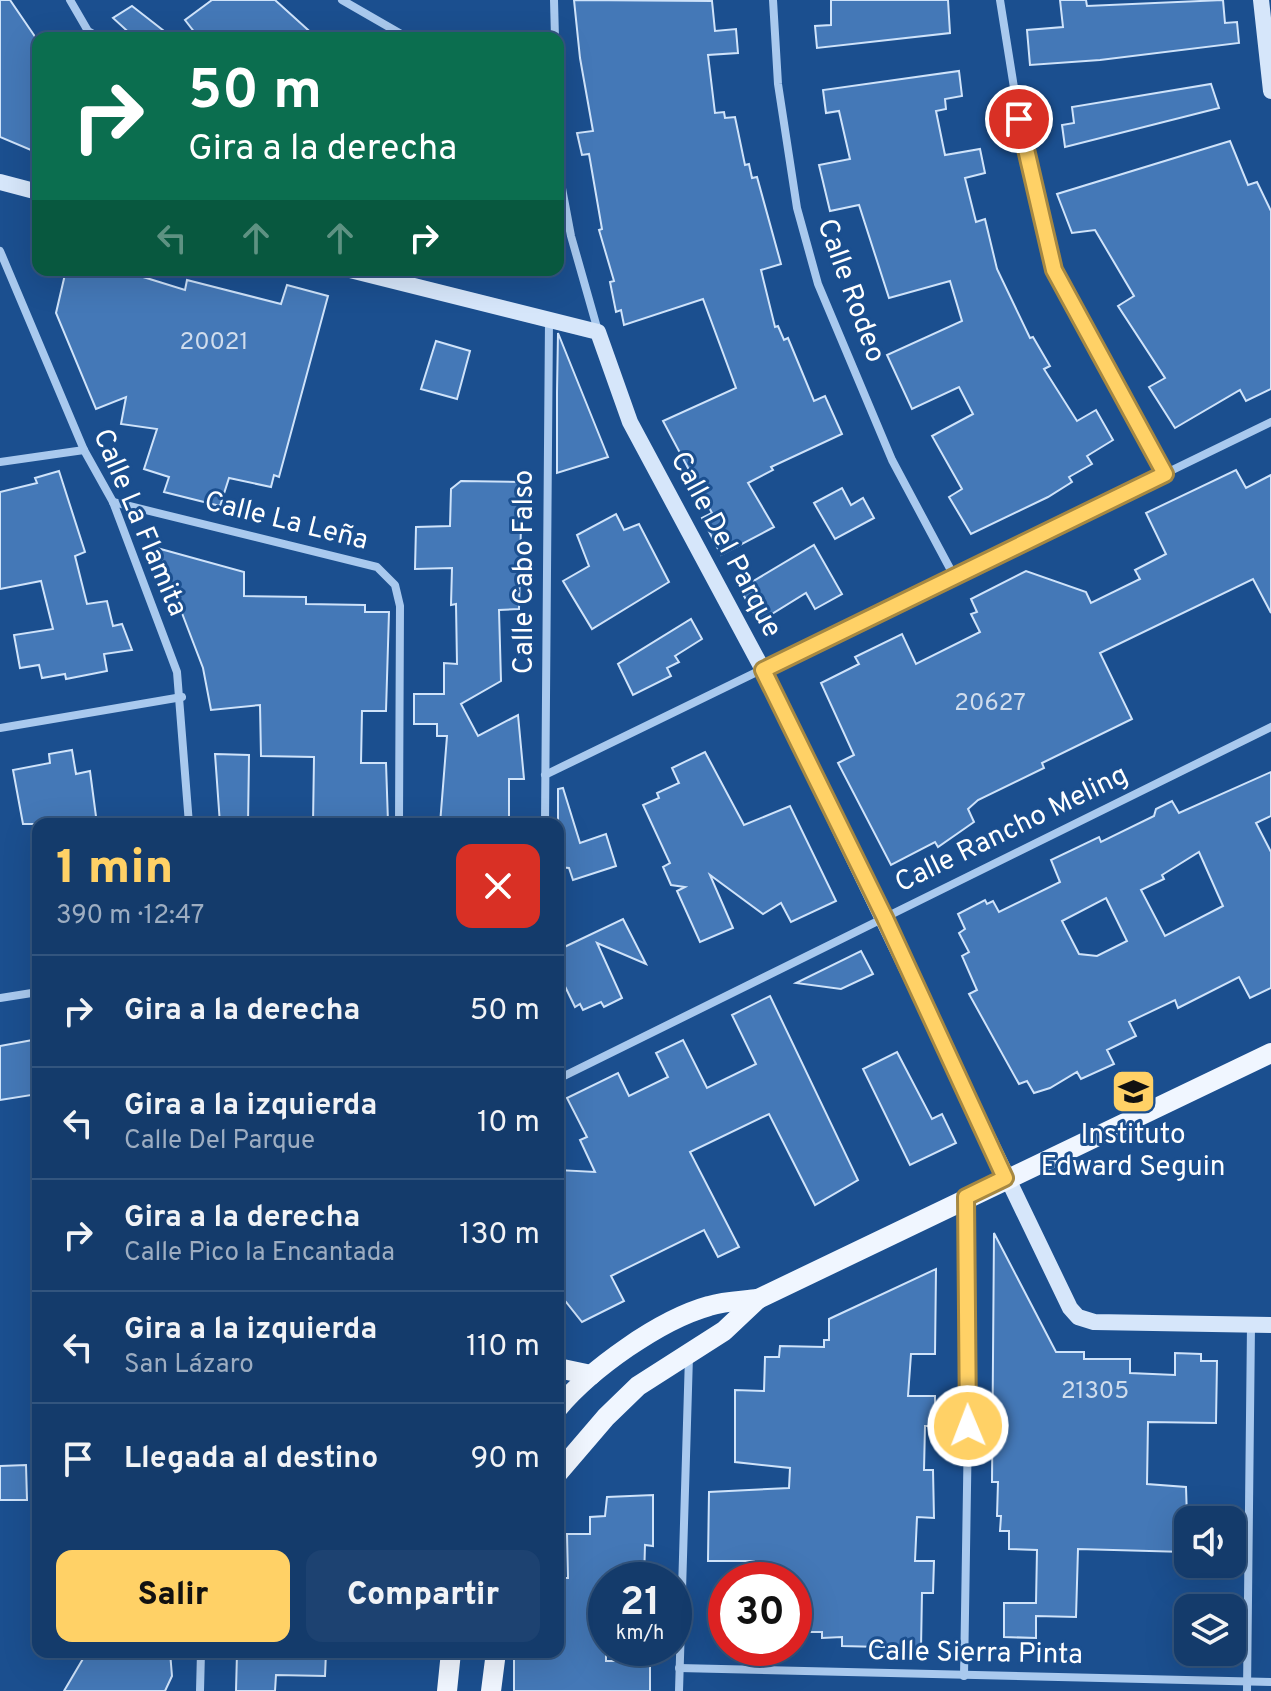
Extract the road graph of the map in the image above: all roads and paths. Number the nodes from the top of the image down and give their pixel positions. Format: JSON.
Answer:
{"nodes":[{"id":1,"x":70,"y":0,"type":"edge"},
{"id":2,"x":342,"y":0,"type":"edge"},
{"id":3,"x":554,"y":0,"type":"edge"},
{"id":4,"x":773,"y":0,"type":"edge"},
{"id":5,"x":1000,"y":0,"type":"edge"},
{"id":6,"x":1261,"y":0,"type":"edge"},
{"id":7,"x":90,"y":32,"type":"edge"},
{"id":8,"x":398,"y":32,"type":"edge"},
{"id":9,"x":555,"y":32,"type":"edge"},
{"id":10,"x":1271,"y":91,"type":"edge"},
{"id":11,"x":0,"y":182,"type":"edge"},
{"id":12,"x":32,"y":190,"type":"edge"},
{"id":13,"x":564,"y":199,"type":"edge"},
{"id":14,"x":0,"y":251,"type":"edge"},
{"id":15,"x":374,"y":276,"type":"edge"},
{"id":16,"x":549,"y":320,"type":"junction"},
{"id":17,"x":598,"y":332,"type":"junction"},
{"id":18,"x":1271,"y":422,"type":"edge"},
{"id":19,"x":84,"y":450,"type":"junction"},
{"id":20,"x":0,"y":462,"type":"edge"},
{"id":21,"x":1165,"y":474,"type":"junction"},
{"id":22,"x":113,"y":502,"type":"junction"},
{"id":23,"x":954,"y":576,"type":"junction"},
{"id":24,"x":763,"y":670,"type":"junction"},
{"id":25,"x":182,"y":697,"type":"junction"},
{"id":26,"x":1271,"y":727,"type":"edge"},
{"id":27,"x":0,"y":728,"type":"edge"},
{"id":28,"x":545,"y":775,"type":"junction"},
{"id":29,"x":189,"y":818,"type":"edge"},
{"id":30,"x":399,"y":818,"type":"edge"},
{"id":31,"x":545,"y":818,"type":"edge"},
{"id":32,"x":885,"y":918,"type":"junction"},
{"id":33,"x":32,"y":993,"type":"edge"},
{"id":34,"x":0,"y":998,"type":"edge"},
{"id":35,"x":1271,"y":1053,"type":"edge"},
{"id":36,"x":564,"y":1076,"type":"edge"},
{"id":37,"x":1005,"y":1178,"type":"junction"},
{"id":38,"x":966,"y":1197,"type":"junction"},
{"id":39,"x":758,"y":1299,"type":"junction"},
{"id":40,"x":1251,"y":1325,"type":"junction"},
{"id":41,"x":1271,"y":1325,"type":"edge"},
{"id":42,"x":689,"y":1352,"type":"junction"},
{"id":43,"x":564,"y":1369,"type":"edge"},
{"id":44,"x":591,"y":1375,"type":"junction"},
{"id":45,"x":564,"y":1402,"type":"edge"},
{"id":46,"x":564,"y":1466,"type":"edge"},
{"id":47,"x":201,"y":1658,"type":"edge"},
{"id":48,"x":450,"y":1658,"type":"edge"},
{"id":49,"x":495,"y":1658,"type":"edge"},
{"id":50,"x":679,"y":1668,"type":"junction"},
{"id":51,"x":964,"y":1676,"type":"junction"},
{"id":52,"x":1271,"y":1682,"type":"edge"},
{"id":53,"x":1247,"y":1686,"type":"edge"},
{"id":54,"x":200,"y":1691,"type":"edge"},
{"id":55,"x":447,"y":1691,"type":"edge"},
{"id":56,"x":491,"y":1691,"type":"edge"},
{"id":57,"x":679,"y":1691,"type":"edge"}],
"edges":[{"from":1,"to":7,"type":"street"},
{"from":2,"to":8,"type":"street"},
{"from":3,"to":9,"type":"street"},
{"from":4,"to":23,"type":"street","name":"Calle Rodeo"},
{"from":5,"to":21,"type":"street"},
{"from":6,"to":10,"type":"street"},
{"from":11,"to":12,"type":"street"},
{"from":13,"to":17,"type":"street","name":"Calle Del Parque"},
{"from":14,"to":19,"type":"street","name":"Calle La Flamita"},
{"from":15,"to":16,"type":"street"},
{"from":16,"to":17,"type":"street"},
{"from":16,"to":28,"type":"street","name":"Calle Cabo Falso"},
{"from":17,"to":24,"type":"street","name":"Calle Del Parque"},
{"from":18,"to":21,"type":"street"},
{"from":19,"to":20,"type":"street"},
{"from":19,"to":22,"type":"street","name":"Calle La Flamita"},
{"from":21,"to":23,"type":"street"},
{"from":22,"to":25,"type":"street","name":"Calle La Flamita"},
{"from":22,"to":30,"type":"street","name":"Calle La Leña"},
{"from":23,"to":24,"type":"street"},
{"from":24,"to":28,"type":"street"},
{"from":24,"to":32,"type":"street","name":"Calle Del Parque"},
{"from":25,"to":27,"type":"street"},
{"from":25,"to":29,"type":"street","name":"Calle La Flamita"},
{"from":26,"to":32,"type":"street","name":"Calle Rancho Meling"},
{"from":28,"to":31,"type":"street","name":"Calle Cabo Falso"},
{"from":32,"to":36,"type":"street","name":"Calle Rancho Meling"},
{"from":32,"to":37,"type":"street","name":"Calle Del Parque"},
{"from":33,"to":34,"type":"street"},
{"from":35,"to":37,"type":"main road"},
{"from":37,"to":38,"type":"main road"},
{"from":37,"to":40,"type":"street","name":"Calle Del Parque"},
{"from":38,"to":39,"type":"main road"},
{"from":38,"to":51,"type":"street"},
{"from":39,"to":42,"type":"main road"},
{"from":39,"to":44,"type":"main road"},
{"from":40,"to":41,"type":"street","name":"Calle Del Parque"},
{"from":40,"to":53,"type":"street"},
{"from":42,"to":46,"type":"main road"},
{"from":42,"to":50,"type":"street"},
{"from":43,"to":44,"type":"main road"},
{"from":44,"to":45,"type":"main road"},
{"from":47,"to":54,"type":"street"},
{"from":48,"to":55,"type":"main road"},
{"from":49,"to":56,"type":"main road"},
{"from":50,"to":51,"type":"street","name":"Calle Sierra Pinta"},
{"from":50,"to":57,"type":"street"},
{"from":51,"to":53,"type":"street","name":"Calle Sierra Pinta"},
{"from":52,"to":53,"type":"street","name":"Calle Sierra Pinta"}]}
